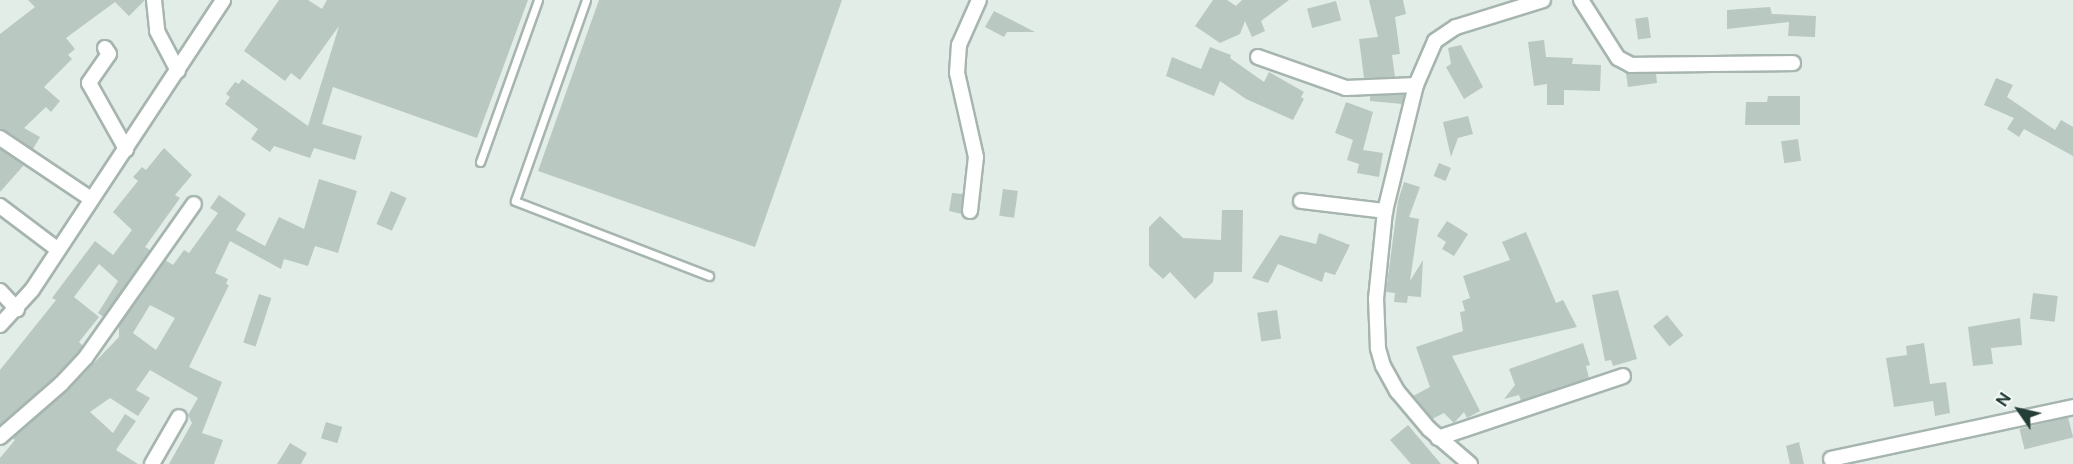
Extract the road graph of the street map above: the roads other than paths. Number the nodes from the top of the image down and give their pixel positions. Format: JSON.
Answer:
{"nodes":[{"id":1,"x":154,"y":0,"type":"edge"},
{"id":2,"x":223,"y":0,"type":"edge"},
{"id":3,"x":538,"y":0,"type":"edge"},
{"id":4,"x":586,"y":0,"type":"edge"},
{"id":5,"x":979,"y":0,"type":"edge"},
{"id":6,"x":1543,"y":0,"type":"edge"},
{"id":7,"x":1581,"y":0,"type":"edge"},
{"id":8,"x":105,"y":48,"type":"dead end"},
{"id":9,"x":1258,"y":57,"type":"dead end"},
{"id":10,"x":1793,"y":63,"type":"dead end"},
{"id":11,"x":178,"y":71,"type":"junction"},
{"id":12,"x":1416,"y":85,"type":"junction"},
{"id":13,"x":0,"y":138,"type":"edge"},
{"id":14,"x":126,"y":149,"type":"junction"},
{"id":15,"x":480,"y":162,"type":"dead end"},
{"id":16,"x":90,"y":199,"type":"junction"},
{"id":17,"x":1300,"y":201,"type":"dead end"},
{"id":18,"x":194,"y":204,"type":"dead end"},
{"id":19,"x":0,"y":206,"type":"edge"},
{"id":20,"x":970,"y":211,"type":"dead end"},
{"id":21,"x":1385,"y":211,"type":"junction"},
{"id":22,"x":57,"y":249,"type":"junction"},
{"id":23,"x":709,"y":276,"type":"dead end"},
{"id":24,"x":0,"y":291,"type":"edge"},
{"id":25,"x":17,"y":309,"type":"junction"},
{"id":26,"x":0,"y":325,"type":"edge"},
{"id":27,"x":1623,"y":375,"type":"dead end"},
{"id":28,"x":2073,"y":407,"type":"edge"},
{"id":29,"x":179,"y":417,"type":"dead end"},
{"id":30,"x":0,"y":437,"type":"edge"},
{"id":31,"x":1438,"y":438,"type":"junction"},
{"id":32,"x":1831,"y":459,"type":"dead end"},
{"id":33,"x":152,"y":464,"type":"edge"},
{"id":34,"x":1470,"y":464,"type":"edge"}],
"edges":[{"from":1,"to":11,"type":"street"},
{"from":2,"to":11,"type":"street"},
{"from":3,"to":15,"type":"lane"},
{"from":4,"to":23,"type":"lane"},
{"from":5,"to":20,"type":"street"},
{"from":6,"to":12,"type":"street"},
{"from":7,"to":10,"type":"street"},
{"from":8,"to":14,"type":"street"},
{"from":9,"to":12,"type":"street"},
{"from":11,"to":14,"type":"street"},
{"from":12,"to":21,"type":"street"},
{"from":13,"to":16,"type":"street"},
{"from":14,"to":16,"type":"street"},
{"from":16,"to":22,"type":"street"},
{"from":17,"to":21,"type":"street"},
{"from":18,"to":30,"type":"street"},
{"from":19,"to":22,"type":"street"},
{"from":21,"to":31,"type":"street"},
{"from":22,"to":25,"type":"street"},
{"from":24,"to":25,"type":"street"},
{"from":25,"to":26,"type":"street"},
{"from":27,"to":31,"type":"street"},
{"from":28,"to":32,"type":"street"},
{"from":29,"to":33,"type":"street"},
{"from":31,"to":34,"type":"street"}]}
